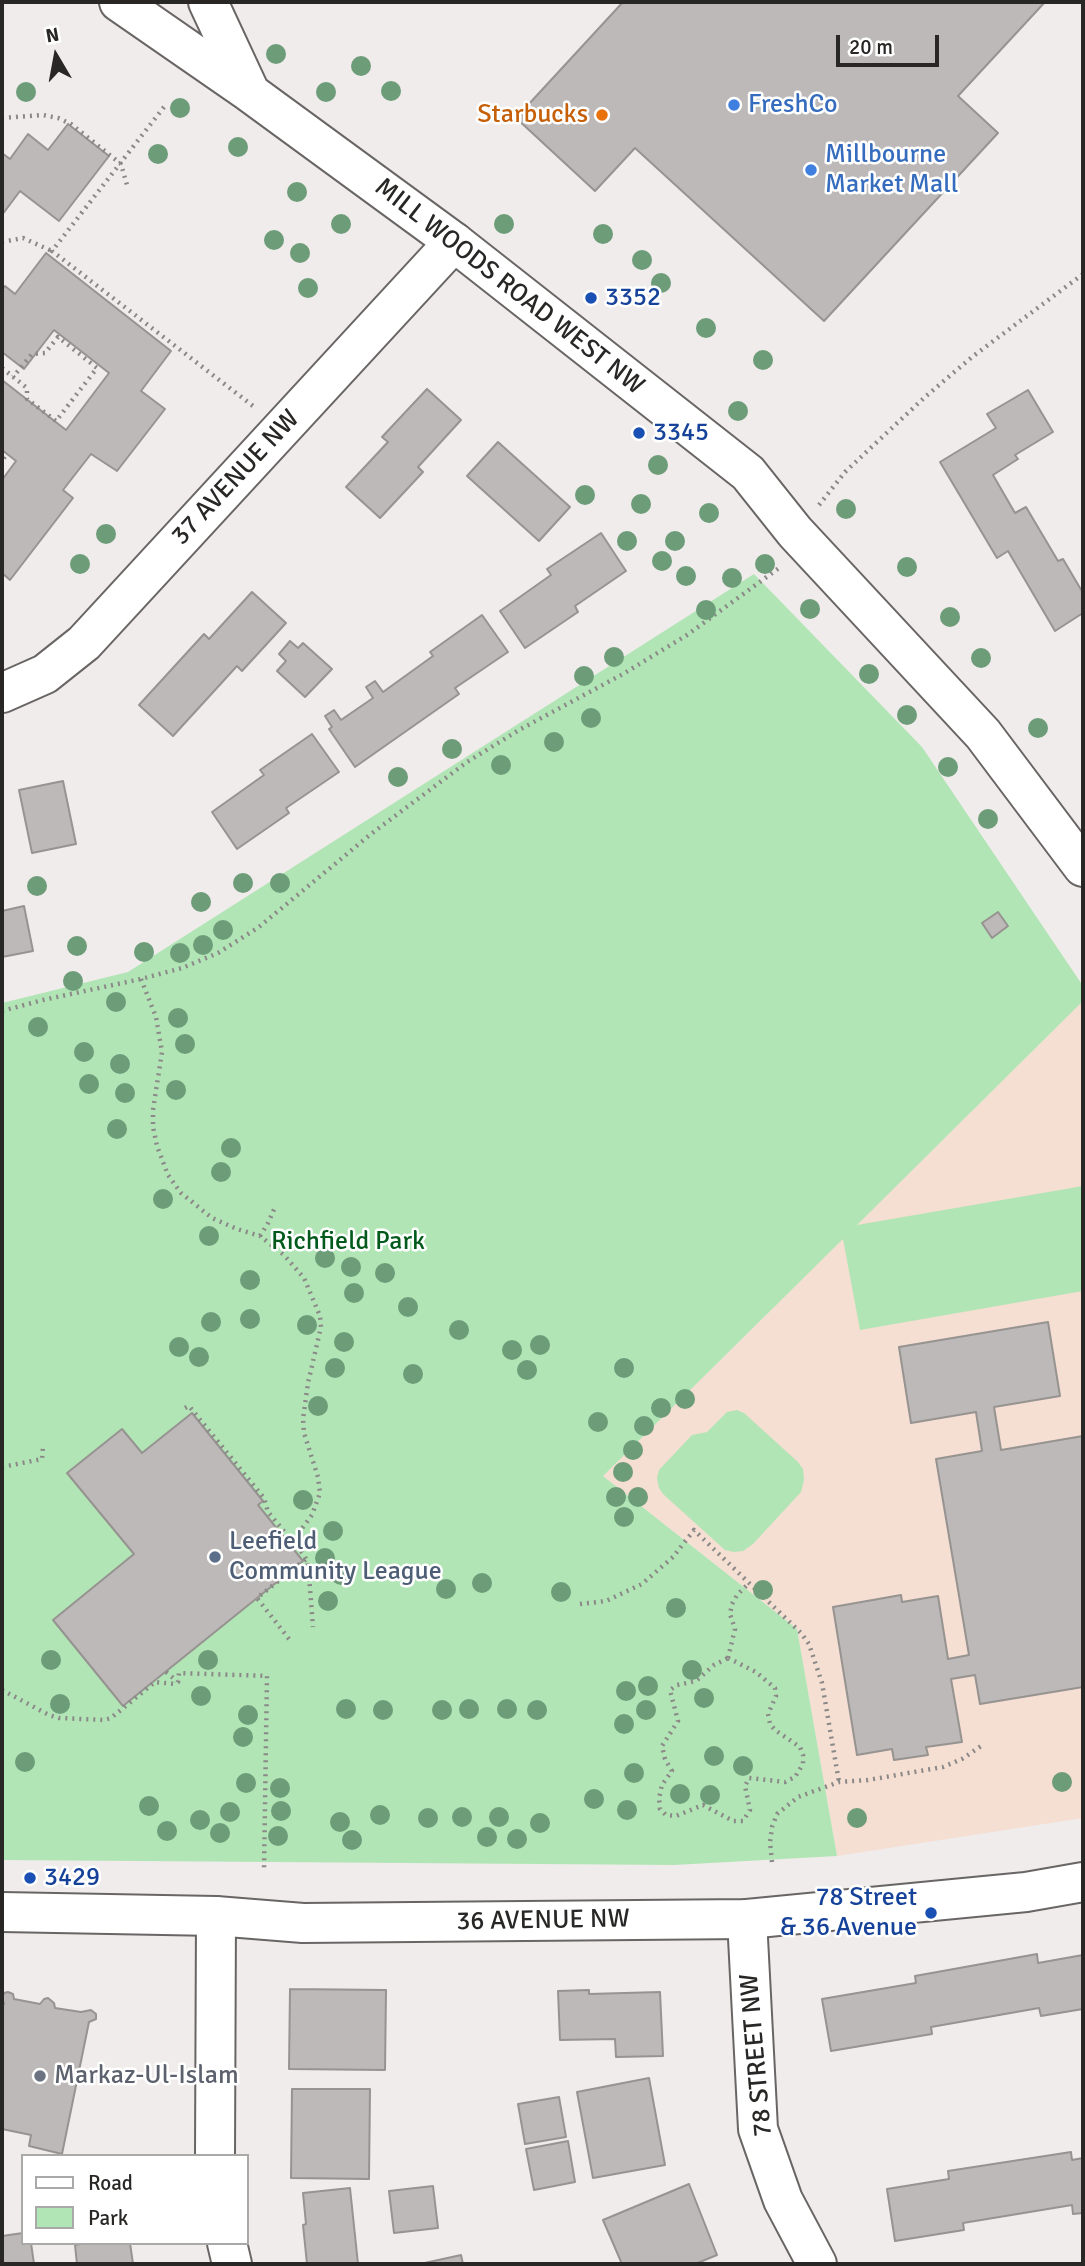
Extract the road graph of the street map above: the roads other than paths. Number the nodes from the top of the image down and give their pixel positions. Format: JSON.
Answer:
{"nodes":[{"id":1,"x":119,"y":2,"type":"edge"},
{"id":2,"x":208,"y":2,"type":"edge"},
{"id":3,"x":249,"y":92,"type":"junction"},
{"id":4,"x":454,"y":242,"type":"junction"},
{"id":5,"x":2,"y":693,"type":"edge"},
{"id":6,"x":1083,"y":867,"type":"edge"},
{"id":7,"x":1083,"y":1882,"type":"edge"},
{"id":8,"x":2,"y":1913,"type":"edge"},
{"id":9,"x":216,"y":1916,"type":"junction"},
{"id":10,"x":747,"y":1919,"type":"junction"},
{"id":11,"x":215,"y":2154,"type":"edge"},
{"id":12,"x":227,"y":2245,"type":"edge"},
{"id":13,"x":232,"y":2264,"type":"edge"},
{"id":14,"x":817,"y":2264,"type":"edge"}],
"edges":[{"from":1,"to":3,"type":"street","name":"MILL WOODS ROAD WEST NW"},
{"from":2,"to":3,"type":"street"},
{"from":3,"to":4,"type":"street","name":"MILL WOODS ROAD WEST NW"},
{"from":4,"to":5,"type":"street","name":"37 AVENUE NW"},
{"from":4,"to":6,"type":"street","name":"MILL WOODS ROAD WEST NW"},
{"from":7,"to":10,"type":"street","name":"36 AVENUE NW"},
{"from":8,"to":9,"type":"street","name":"36 AVENUE NW"},
{"from":9,"to":10,"type":"street","name":"36 AVENUE NW"},
{"from":9,"to":11,"type":"street"},
{"from":10,"to":14,"type":"street","name":"78 STREET NW"},
{"from":12,"to":13,"type":"street"}]}
